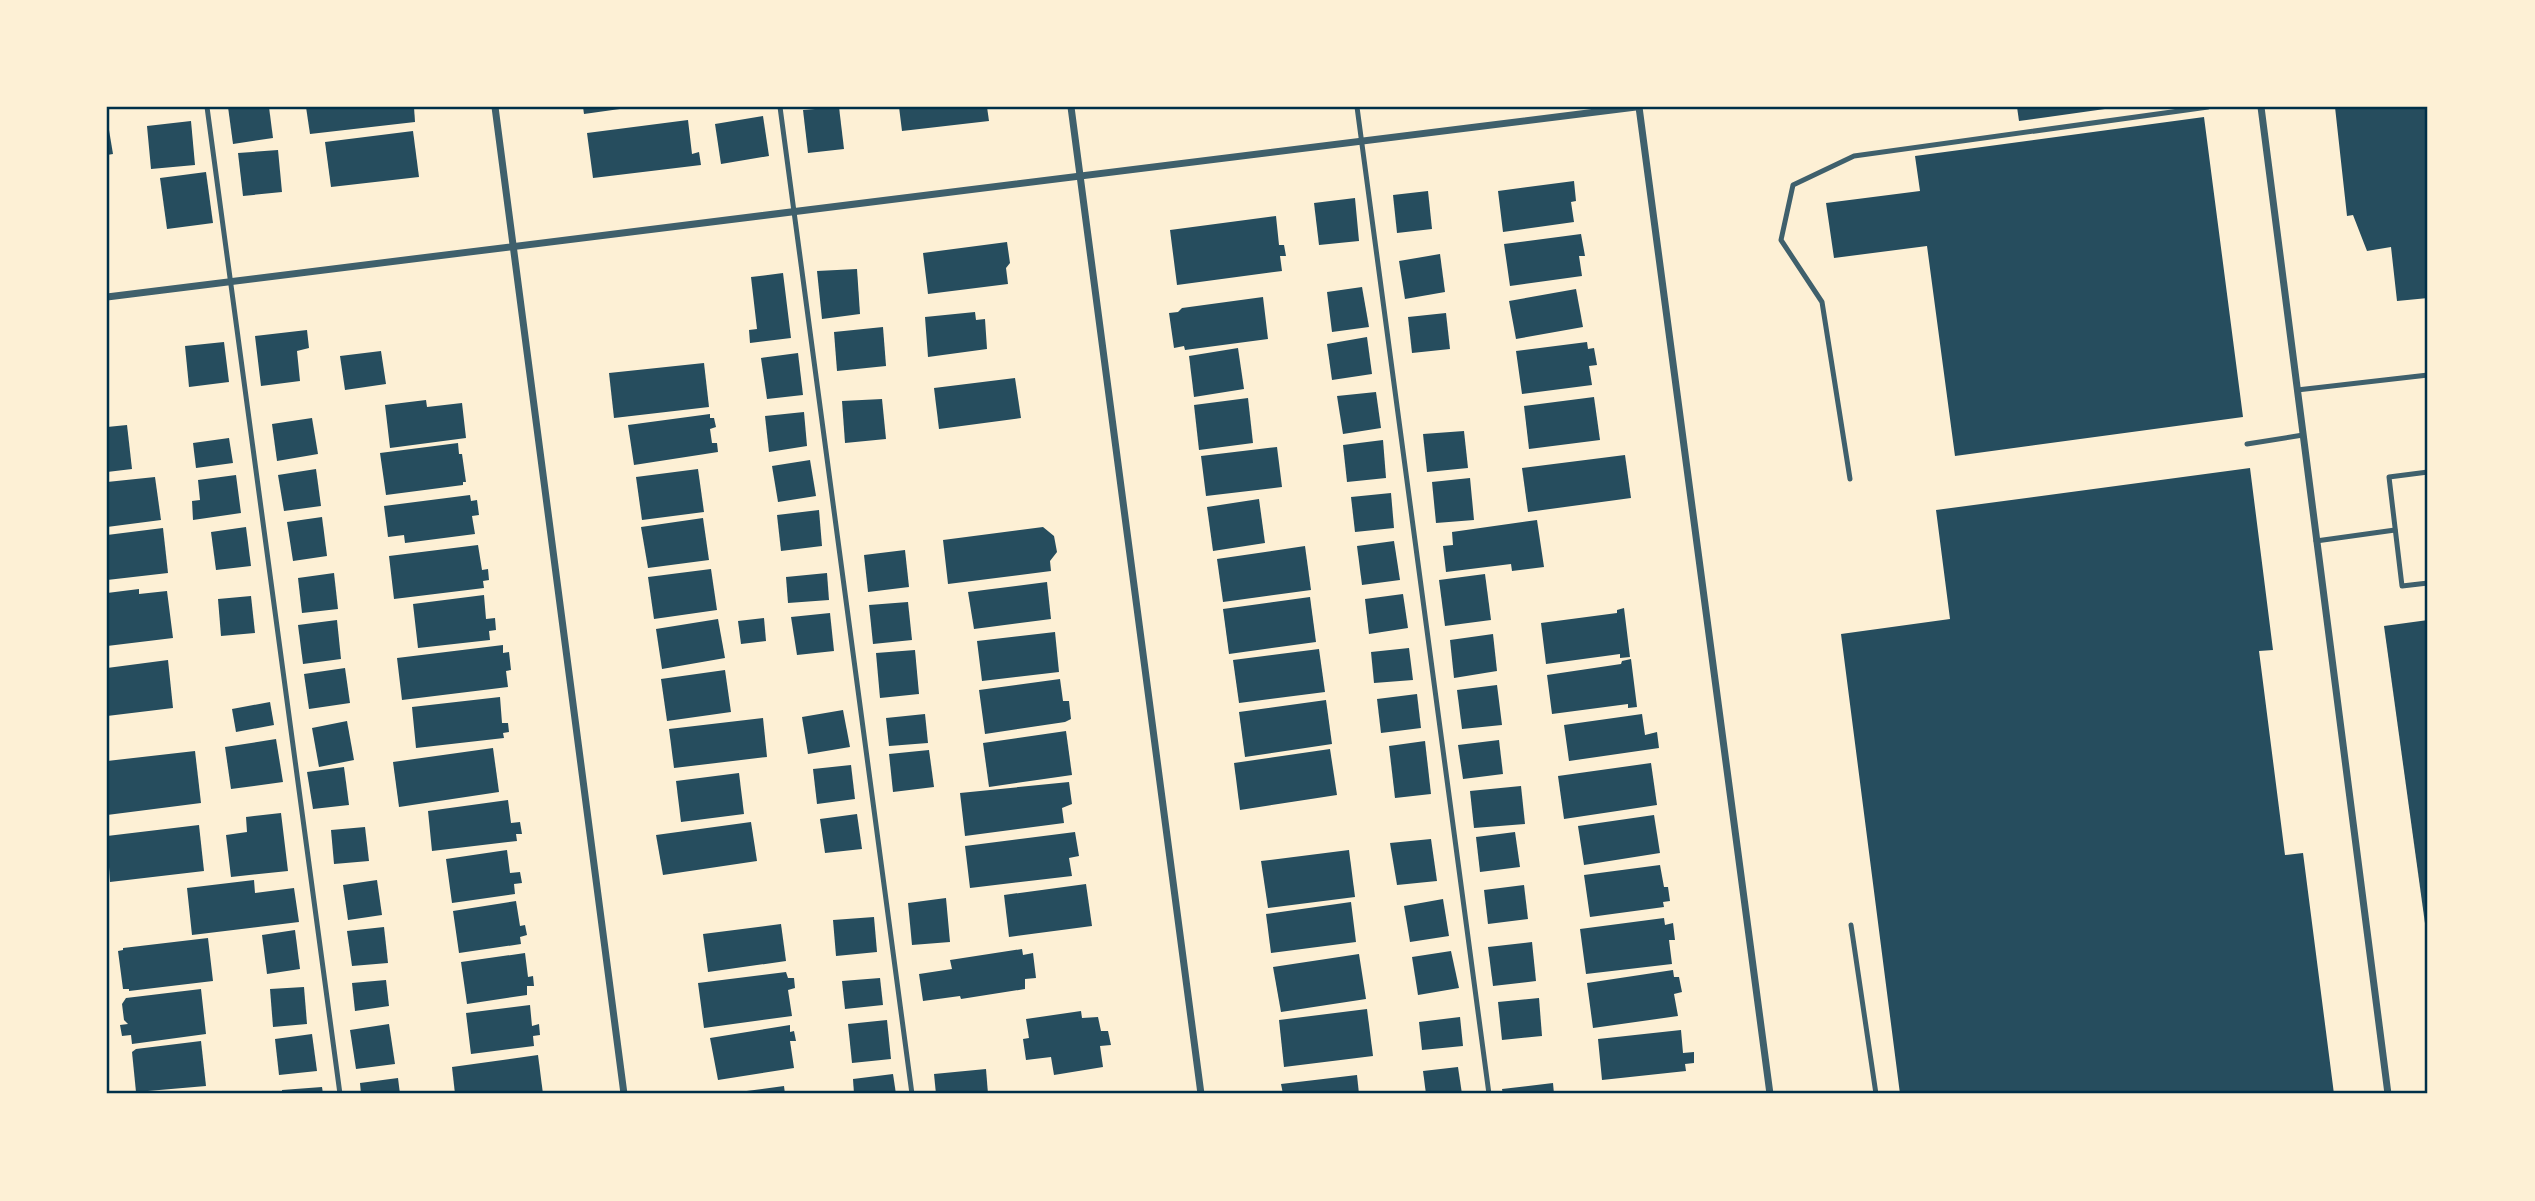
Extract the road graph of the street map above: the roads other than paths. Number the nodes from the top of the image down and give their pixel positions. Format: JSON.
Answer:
{"nodes":[{"id":1,"x":207,"y":107,"type":"edge"},
{"id":2,"x":495,"y":107,"type":"edge"},
{"id":3,"x":780,"y":107,"type":"edge"},
{"id":4,"x":1071,"y":107,"type":"edge"},
{"id":5,"x":1357,"y":107,"type":"edge"},
{"id":6,"x":1638,"y":107,"type":"edge"},
{"id":7,"x":2208,"y":107,"type":"edge"},
{"id":8,"x":2261,"y":107,"type":"edge"},
{"id":9,"x":1362,"y":142,"type":"junction"},
{"id":10,"x":1080,"y":176,"type":"junction"},
{"id":11,"x":794,"y":213,"type":"junction"},
{"id":12,"x":515,"y":247,"type":"junction"},
{"id":13,"x":230,"y":282,"type":"junction"},
{"id":14,"x":107,"y":297,"type":"edge"},
{"id":15,"x":2428,"y":375,"type":"edge"},
{"id":16,"x":2297,"y":390,"type":"junction"},
{"id":17,"x":2303,"y":435,"type":"junction"},
{"id":18,"x":2247,"y":444,"type":"dead end"},
{"id":19,"x":2428,"y":472,"type":"edge"},
{"id":20,"x":1850,"y":478,"type":"dead end"},
{"id":21,"x":2395,"y":530,"type":"junction"},
{"id":22,"x":2316,"y":541,"type":"junction"},
{"id":23,"x":2428,"y":583,"type":"edge"},
{"id":24,"x":1851,"y":925,"type":"dead end"},
{"id":25,"x":340,"y":1094,"type":"edge"},
{"id":26,"x":624,"y":1094,"type":"edge"},
{"id":27,"x":912,"y":1094,"type":"edge"},
{"id":28,"x":1201,"y":1094,"type":"edge"},
{"id":29,"x":1489,"y":1094,"type":"edge"},
{"id":30,"x":1770,"y":1094,"type":"edge"},
{"id":31,"x":1875,"y":1094,"type":"edge"},
{"id":32,"x":2388,"y":1094,"type":"edge"}],
"edges":[{"from":1,"to":13,"type":"lane"},
{"from":2,"to":12,"type":"street"},
{"from":3,"to":11,"type":"lane"},
{"from":4,"to":10,"type":"street"},
{"from":5,"to":9,"type":"lane"},
{"from":6,"to":9,"type":"street"},
{"from":6,"to":30,"type":"street"},
{"from":7,"to":20,"type":"lane"},
{"from":8,"to":16,"type":"street"},
{"from":9,"to":10,"type":"street"},
{"from":9,"to":29,"type":"lane"},
{"from":10,"to":11,"type":"street"},
{"from":10,"to":28,"type":"street"},
{"from":11,"to":12,"type":"street"},
{"from":11,"to":27,"type":"lane"},
{"from":12,"to":13,"type":"street"},
{"from":12,"to":26,"type":"street"},
{"from":13,"to":14,"type":"street"},
{"from":13,"to":25,"type":"lane"},
{"from":15,"to":16,"type":"lane"},
{"from":16,"to":17,"type":"street"},
{"from":17,"to":18,"type":"lane"},
{"from":17,"to":22,"type":"street"},
{"from":19,"to":21,"type":"lane"},
{"from":21,"to":22,"type":"lane"},
{"from":21,"to":23,"type":"lane"},
{"from":22,"to":32,"type":"street"},
{"from":24,"to":31,"type":"lane"}]}
